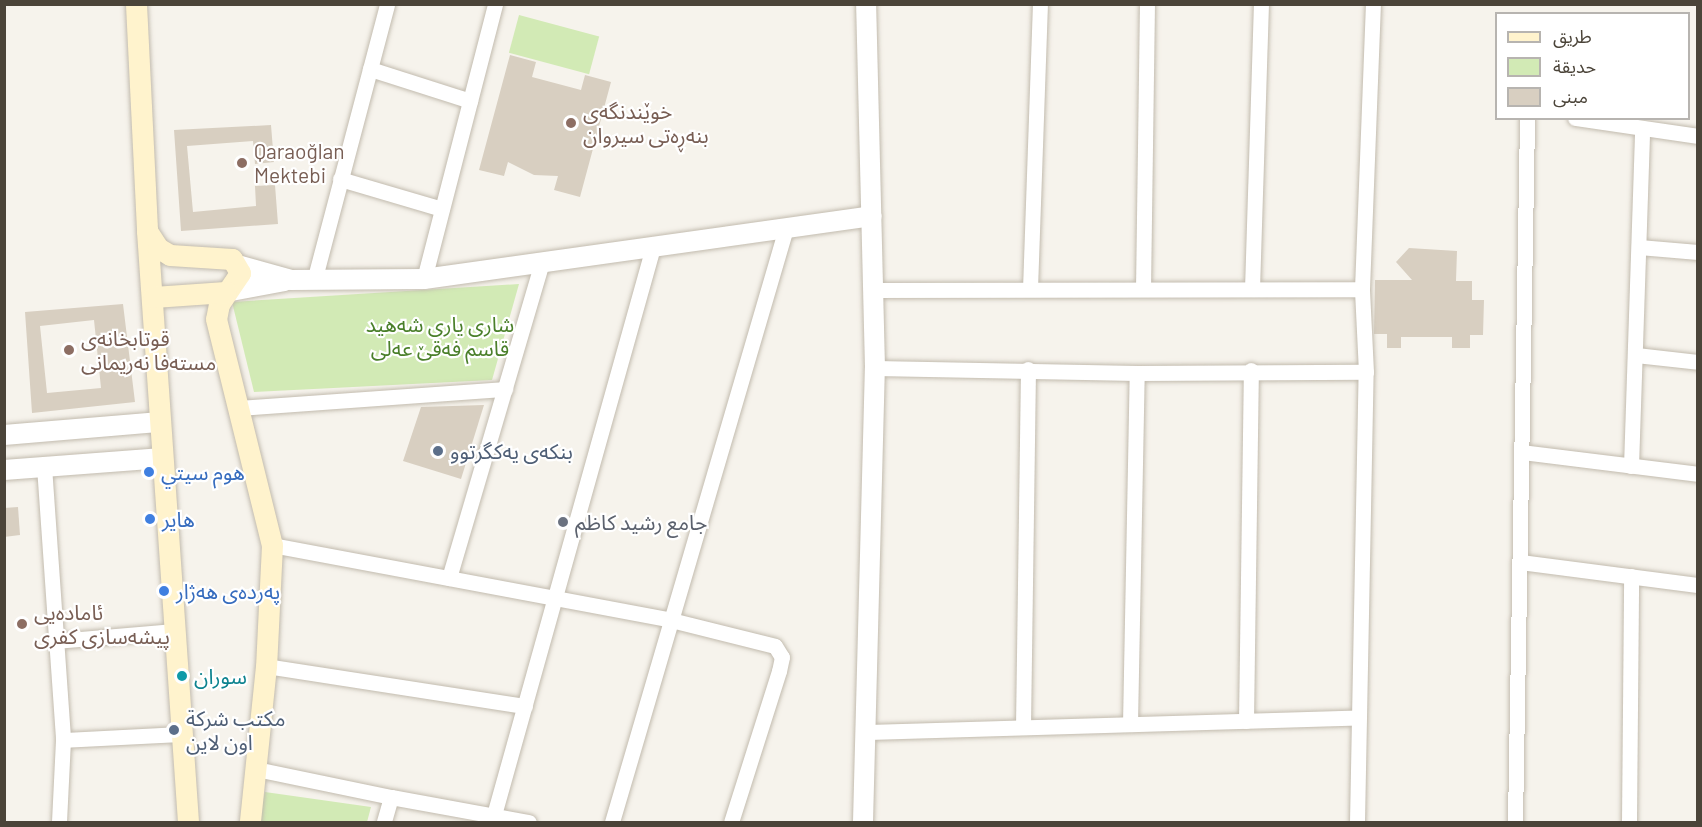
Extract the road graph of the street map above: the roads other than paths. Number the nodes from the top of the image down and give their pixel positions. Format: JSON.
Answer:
{"nodes":[{"id":1,"x":136,"y":4,"type":"edge"},
{"id":2,"x":387,"y":4,"type":"edge"},
{"id":3,"x":495,"y":4,"type":"edge"},
{"id":4,"x":866,"y":4,"type":"edge"},
{"id":5,"x":1040,"y":4,"type":"edge"},
{"id":6,"x":1147,"y":4,"type":"edge"},
{"id":7,"x":1261,"y":4,"type":"edge"},
{"id":8,"x":1373,"y":4,"type":"edge"},
{"id":9,"x":370,"y":69,"type":"junction"},
{"id":10,"x":470,"y":101,"type":"junction"},
{"id":11,"x":1527,"y":120,"type":"edge"},
{"id":12,"x":1588,"y":120,"type":"edge"},
{"id":13,"x":1642,"y":128,"type":"junction"},
{"id":14,"x":1698,"y":136,"type":"edge"},
{"id":15,"x":340,"y":179,"type":"junction"},
{"id":16,"x":442,"y":209,"type":"junction"},
{"id":17,"x":872,"y":216,"type":"junction"},
{"id":18,"x":786,"y":228,"type":"junction"},
{"id":19,"x":147,"y":231,"type":"junction"},
{"id":20,"x":653,"y":247,"type":"junction"},
{"id":21,"x":1639,"y":247,"type":"junction"},
{"id":22,"x":1698,"y":252,"type":"edge"},
{"id":23,"x":185,"y":258,"type":"junction"},
{"id":24,"x":542,"y":262,"type":"junction"},
{"id":25,"x":237,"y":265,"type":"junction"},
{"id":26,"x":291,"y":279,"type":"junction"},
{"id":27,"x":424,"y":279,"type":"junction"},
{"id":28,"x":314,"y":281,"type":"junction"},
{"id":29,"x":1030,"y":289,"type":"junction"},
{"id":30,"x":1143,"y":289,"type":"junction"},
{"id":31,"x":1252,"y":289,"type":"junction"},
{"id":32,"x":1362,"y":289,"type":"junction"},
{"id":33,"x":152,"y":290,"type":"junction"},
{"id":34,"x":874,"y":290,"type":"junction"},
{"id":35,"x":226,"y":292,"type":"junction"},
{"id":36,"x":1636,"y":355,"type":"junction"},
{"id":37,"x":1698,"y":362,"type":"edge"},
{"id":38,"x":874,"y":368,"type":"junction"},
{"id":39,"x":1028,"y":369,"type":"junction"},
{"id":40,"x":1251,"y":370,"type":"junction"},
{"id":41,"x":1366,"y":372,"type":"junction"},
{"id":42,"x":1137,"y":373,"type":"junction"},
{"id":43,"x":505,"y":389,"type":"junction"},
{"id":44,"x":239,"y":408,"type":"junction"},
{"id":45,"x":160,"y":422,"type":"junction"},
{"id":46,"x":4,"y":435,"type":"edge"},
{"id":47,"x":1521,"y":452,"type":"junction"},
{"id":48,"x":163,"y":458,"type":"junction"},
{"id":49,"x":44,"y":466,"type":"junction"},
{"id":50,"x":1631,"y":466,"type":"junction"},
{"id":51,"x":4,"y":470,"type":"edge"},
{"id":52,"x":1698,"y":474,"type":"edge"},
{"id":53,"x":272,"y":545,"type":"junction"},
{"id":54,"x":1520,"y":562,"type":"junction"},
{"id":55,"x":1631,"y":576,"type":"junction"},
{"id":56,"x":449,"y":578,"type":"junction"},
{"id":57,"x":1698,"y":585,"type":"edge"},
{"id":58,"x":558,"y":599,"type":"junction"},
{"id":59,"x":671,"y":620,"type":"junction"},
{"id":60,"x":176,"y":631,"type":"junction"},
{"id":61,"x":56,"y":641,"type":"junction"},
{"id":62,"x":266,"y":666,"type":"junction"},
{"id":63,"x":525,"y":706,"type":"junction"},
{"id":64,"x":1359,"y":717,"type":"junction"},
{"id":65,"x":1246,"y":721,"type":"junction"},
{"id":66,"x":1130,"y":724,"type":"junction"},
{"id":67,"x":1023,"y":727,"type":"junction"},
{"id":68,"x":867,"y":732,"type":"junction"},
{"id":69,"x":183,"y":734,"type":"junction"},
{"id":70,"x":63,"y":740,"type":"junction"},
{"id":71,"x":256,"y":769,"type":"junction"},
{"id":72,"x":391,"y":797,"type":"junction"},
{"id":73,"x":492,"y":819,"type":"edge"},
{"id":74,"x":59,"y":822,"type":"edge"},
{"id":75,"x":188,"y":822,"type":"edge"},
{"id":76,"x":250,"y":822,"type":"edge"},
{"id":77,"x":384,"y":822,"type":"edge"},
{"id":78,"x":529,"y":822,"type":"edge"},
{"id":79,"x":612,"y":822,"type":"edge"},
{"id":80,"x":731,"y":822,"type":"edge"},
{"id":81,"x":863,"y":822,"type":"edge"},
{"id":82,"x":1357,"y":822,"type":"edge"},
{"id":83,"x":1515,"y":822,"type":"edge"},
{"id":84,"x":1629,"y":822,"type":"edge"}],
"edges":[{"from":1,"to":19,"type":"main road"},
{"from":2,"to":9,"type":"street"},
{"from":3,"to":10,"type":"street"},
{"from":4,"to":17,"type":"street"},
{"from":5,"to":29,"type":"street"},
{"from":6,"to":30,"type":"street"},
{"from":7,"to":31,"type":"street"},
{"from":8,"to":32,"type":"street"},
{"from":9,"to":10,"type":"street"},
{"from":9,"to":15,"type":"street"},
{"from":10,"to":16,"type":"street"},
{"from":11,"to":47,"type":"street"},
{"from":12,"to":13,"type":"street"},
{"from":13,"to":14,"type":"street"},
{"from":13,"to":21,"type":"street"},
{"from":15,"to":16,"type":"street"},
{"from":15,"to":28,"type":"street"},
{"from":16,"to":27,"type":"street"},
{"from":17,"to":18,"type":"street"},
{"from":17,"to":34,"type":"street"},
{"from":18,"to":20,"type":"street"},
{"from":18,"to":59,"type":"street"},
{"from":19,"to":23,"type":"main road"},
{"from":19,"to":33,"type":"main road"},
{"from":20,"to":24,"type":"street"},
{"from":20,"to":58,"type":"street"},
{"from":21,"to":22,"type":"street"},
{"from":21,"to":36,"type":"street"},
{"from":23,"to":25,"type":"main road"},
{"from":23,"to":33,"type":"main road"},
{"from":24,"to":27,"type":"street"},
{"from":24,"to":43,"type":"street"},
{"from":25,"to":26,"type":"street"},
{"from":25,"to":35,"type":"main road"},
{"from":26,"to":28,"type":"street"},
{"from":26,"to":35,"type":"street"},
{"from":27,"to":28,"type":"street"},
{"from":29,"to":30,"type":"street"},
{"from":29,"to":34,"type":"street"},
{"from":30,"to":31,"type":"street"},
{"from":31,"to":32,"type":"street"},
{"from":32,"to":41,"type":"street"},
{"from":33,"to":35,"type":"main road"},
{"from":33,"to":45,"type":"main road"},
{"from":34,"to":38,"type":"street"},
{"from":35,"to":44,"type":"main road"},
{"from":36,"to":37,"type":"street"},
{"from":36,"to":50,"type":"street"},
{"from":38,"to":39,"type":"street"},
{"from":38,"to":68,"type":"street"},
{"from":39,"to":42,"type":"street"},
{"from":39,"to":67,"type":"street"},
{"from":40,"to":41,"type":"street"},
{"from":40,"to":42,"type":"street"},
{"from":40,"to":65,"type":"street"},
{"from":41,"to":64,"type":"street"},
{"from":42,"to":66,"type":"street"},
{"from":43,"to":44,"type":"street"},
{"from":43,"to":56,"type":"street"},
{"from":44,"to":53,"type":"main road"},
{"from":45,"to":46,"type":"street"},
{"from":45,"to":48,"type":"main road"},
{"from":47,"to":50,"type":"street"},
{"from":47,"to":54,"type":"street"},
{"from":48,"to":49,"type":"street"},
{"from":48,"to":60,"type":"main road"},
{"from":49,"to":51,"type":"street"},
{"from":49,"to":61,"type":"street"},
{"from":50,"to":52,"type":"street"},
{"from":53,"to":56,"type":"street"},
{"from":53,"to":62,"type":"main road"},
{"from":54,"to":55,"type":"street"},
{"from":54,"to":83,"type":"street"},
{"from":55,"to":57,"type":"street"},
{"from":55,"to":84,"type":"street"},
{"from":56,"to":58,"type":"street"},
{"from":58,"to":59,"type":"street"},
{"from":58,"to":63,"type":"street"},
{"from":59,"to":79,"type":"street"},
{"from":59,"to":80,"type":"street"},
{"from":60,"to":61,"type":"street"},
{"from":60,"to":69,"type":"main road"},
{"from":61,"to":70,"type":"street"},
{"from":62,"to":63,"type":"street"},
{"from":62,"to":71,"type":"main road"},
{"from":63,"to":73,"type":"street"},
{"from":64,"to":65,"type":"street"},
{"from":64,"to":82,"type":"street"},
{"from":65,"to":66,"type":"street"},
{"from":66,"to":67,"type":"street"},
{"from":67,"to":68,"type":"street"},
{"from":68,"to":81,"type":"street"},
{"from":69,"to":70,"type":"street"},
{"from":69,"to":75,"type":"main road"},
{"from":70,"to":74,"type":"street"},
{"from":71,"to":72,"type":"street"},
{"from":71,"to":76,"type":"main road"},
{"from":72,"to":73,"type":"street"},
{"from":72,"to":77,"type":"street"},
{"from":73,"to":78,"type":"street"}]}
